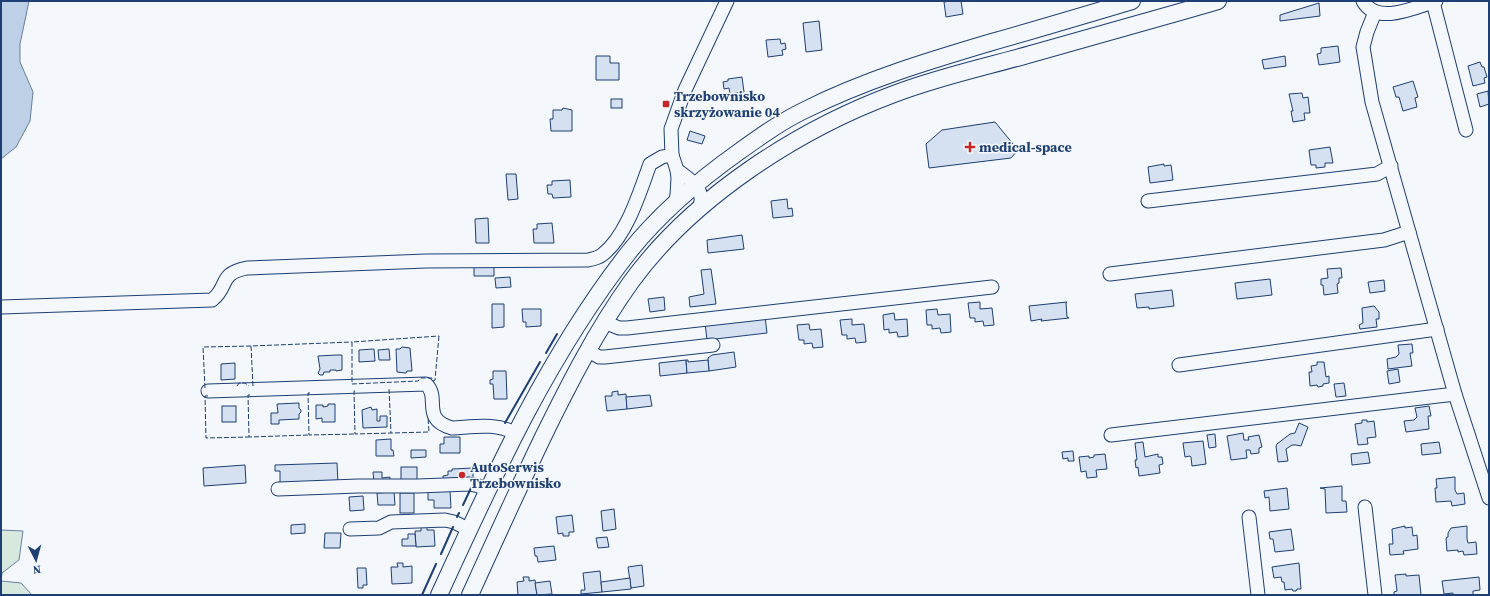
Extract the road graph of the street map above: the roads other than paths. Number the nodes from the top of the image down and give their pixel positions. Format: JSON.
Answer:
{"nodes":[{"id":1,"x":1132,"y":1,"type":"edge"},
{"id":2,"x":1218,"y":1,"type":"edge"},
{"id":3,"x":1364,"y":1,"type":"edge"},
{"id":4,"x":1435,"y":1,"type":"edge"},
{"id":5,"x":724,"y":2,"type":"edge"},
{"id":6,"x":1375,"y":12,"type":"junction"},
{"id":7,"x":1466,"y":130,"type":"dead end"},
{"id":8,"x":672,"y":155,"type":"junction"},
{"id":9,"x":1391,"y":166,"type":"junction"},
{"id":10,"x":678,"y":170,"type":"junction"},
{"id":11,"x":695,"y":185,"type":"junction"},
{"id":12,"x":1148,"y":201,"type":"dead end"},
{"id":13,"x":675,"y":203,"type":"junction"},
{"id":14,"x":698,"y":210,"type":"junction"},
{"id":15,"x":1409,"y":232,"type":"junction"},
{"id":16,"x":1110,"y":274,"type":"dead end"},
{"id":17,"x":992,"y":287,"type":"dead end"},
{"id":18,"x":1,"y":307,"type":"edge"},
{"id":19,"x":604,"y":322,"type":"junction"},
{"id":20,"x":1437,"y":329,"type":"junction"},
{"id":21,"x":714,"y":345,"type":"dead end"},
{"id":22,"x":587,"y":350,"type":"junction"},
{"id":23,"x":1179,"y":365,"type":"dead end"},
{"id":24,"x":208,"y":391,"type":"dead end"},
{"id":25,"x":1455,"y":394,"type":"junction"},
{"id":26,"x":516,"y":434,"type":"junction"},
{"id":27,"x":1111,"y":435,"type":"dead end"},
{"id":28,"x":537,"y":450,"type":"junction"},
{"id":29,"x":278,"y":489,"type":"dead end"},
{"id":30,"x":486,"y":491,"type":"junction"},
{"id":31,"x":1489,"y":498,"type":"edge"},
{"id":32,"x":1365,"y":506,"type":"dead end"},
{"id":33,"x":1249,"y":517,"type":"dead end"},
{"id":34,"x":350,"y":529,"type":"dead end"},
{"id":35,"x":468,"y":530,"type":"junction"},
{"id":36,"x":440,"y":594,"type":"edge"},
{"id":37,"x":470,"y":595,"type":"edge"},
{"id":38,"x":1258,"y":595,"type":"edge"},
{"id":39,"x":1375,"y":595,"type":"edge"}],
"edges":[{"from":1,"to":11,"type":"main road"},
{"from":2,"to":14,"type":"main road"},
{"from":3,"to":6,"type":"street"},
{"from":4,"to":6,"type":"street"},
{"from":4,"to":7,"type":"street"},
{"from":5,"to":8,"type":"street"},
{"from":6,"to":9,"type":"street"},
{"from":8,"to":10,"type":"street"},
{"from":8,"to":18,"type":"street"},
{"from":9,"to":12,"type":"street"},
{"from":9,"to":15,"type":"street"},
{"from":10,"to":11,"type":"street"},
{"from":10,"to":13,"type":"street"},
{"from":11,"to":13,"type":"main road"},
{"from":11,"to":14,"type":"street"},
{"from":13,"to":26,"type":"main road"},
{"from":14,"to":19,"type":"main road"},
{"from":15,"to":16,"type":"street"},
{"from":15,"to":20,"type":"street"},
{"from":17,"to":19,"type":"street"},
{"from":19,"to":22,"type":"main road"},
{"from":20,"to":23,"type":"street"},
{"from":20,"to":25,"type":"street"},
{"from":21,"to":22,"type":"street"},
{"from":22,"to":28,"type":"main road"},
{"from":24,"to":26,"type":"street"},
{"from":25,"to":27,"type":"street"},
{"from":25,"to":31,"type":"street"},
{"from":26,"to":28,"type":"main road"},
{"from":26,"to":30,"type":"main road"},
{"from":28,"to":37,"type":"main road"},
{"from":29,"to":30,"type":"street"},
{"from":30,"to":35,"type":"main road"},
{"from":32,"to":39,"type":"street"},
{"from":33,"to":38,"type":"street"},
{"from":34,"to":35,"type":"street"},
{"from":35,"to":36,"type":"main road"}]}
